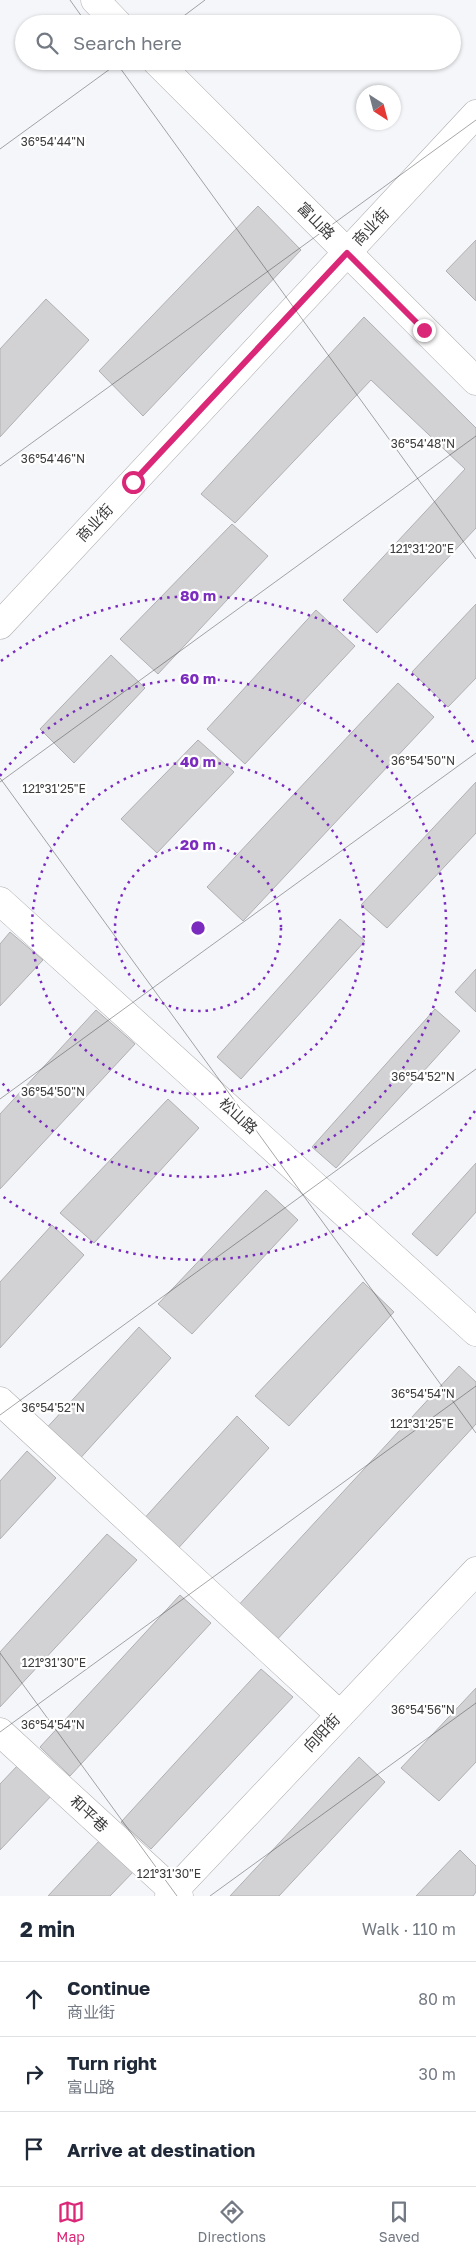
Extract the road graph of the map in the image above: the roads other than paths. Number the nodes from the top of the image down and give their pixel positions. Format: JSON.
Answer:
{"nodes":[{"id":1,"x":95,"y":0,"type":"edge"},
{"id":2,"x":109,"y":15,"type":"edge"},
{"id":3,"x":165,"y":70,"type":"edge"},
{"id":4,"x":476,"y":114,"type":"edge"},
{"id":5,"x":347,"y":253,"type":"junction"},
{"id":6,"x":476,"y":381,"type":"edge"},
{"id":7,"x":0,"y":625,"type":"edge"},
{"id":8,"x":0,"y":901,"type":"edge"},
{"id":9,"x":476,"y":1332,"type":"edge"},
{"id":10,"x":0,"y":1401,"type":"edge"},
{"id":11,"x":476,"y":1571,"type":"edge"},
{"id":12,"x":340,"y":1715,"type":"junction"},
{"id":13,"x":0,"y":1732,"type":"edge"},
{"id":14,"x":174,"y":1894,"type":"edge"}],
"edges":[{"from":1,"to":2,"type":"street"},
{"from":3,"to":5,"type":"street","name":"富山路"},
{"from":4,"to":5,"type":"street","name":"商业街"},
{"from":5,"to":6,"type":"street","name":"富山路"},
{"from":5,"to":7,"type":"street","name":"商业街"},
{"from":8,"to":9,"type":"street","name":"松山路"},
{"from":10,"to":12,"type":"street"},
{"from":11,"to":12,"type":"street","name":"向阳街"},
{"from":12,"to":14,"type":"street","name":"向阳街"},
{"from":13,"to":14,"type":"street","name":"和平巷"}]}
